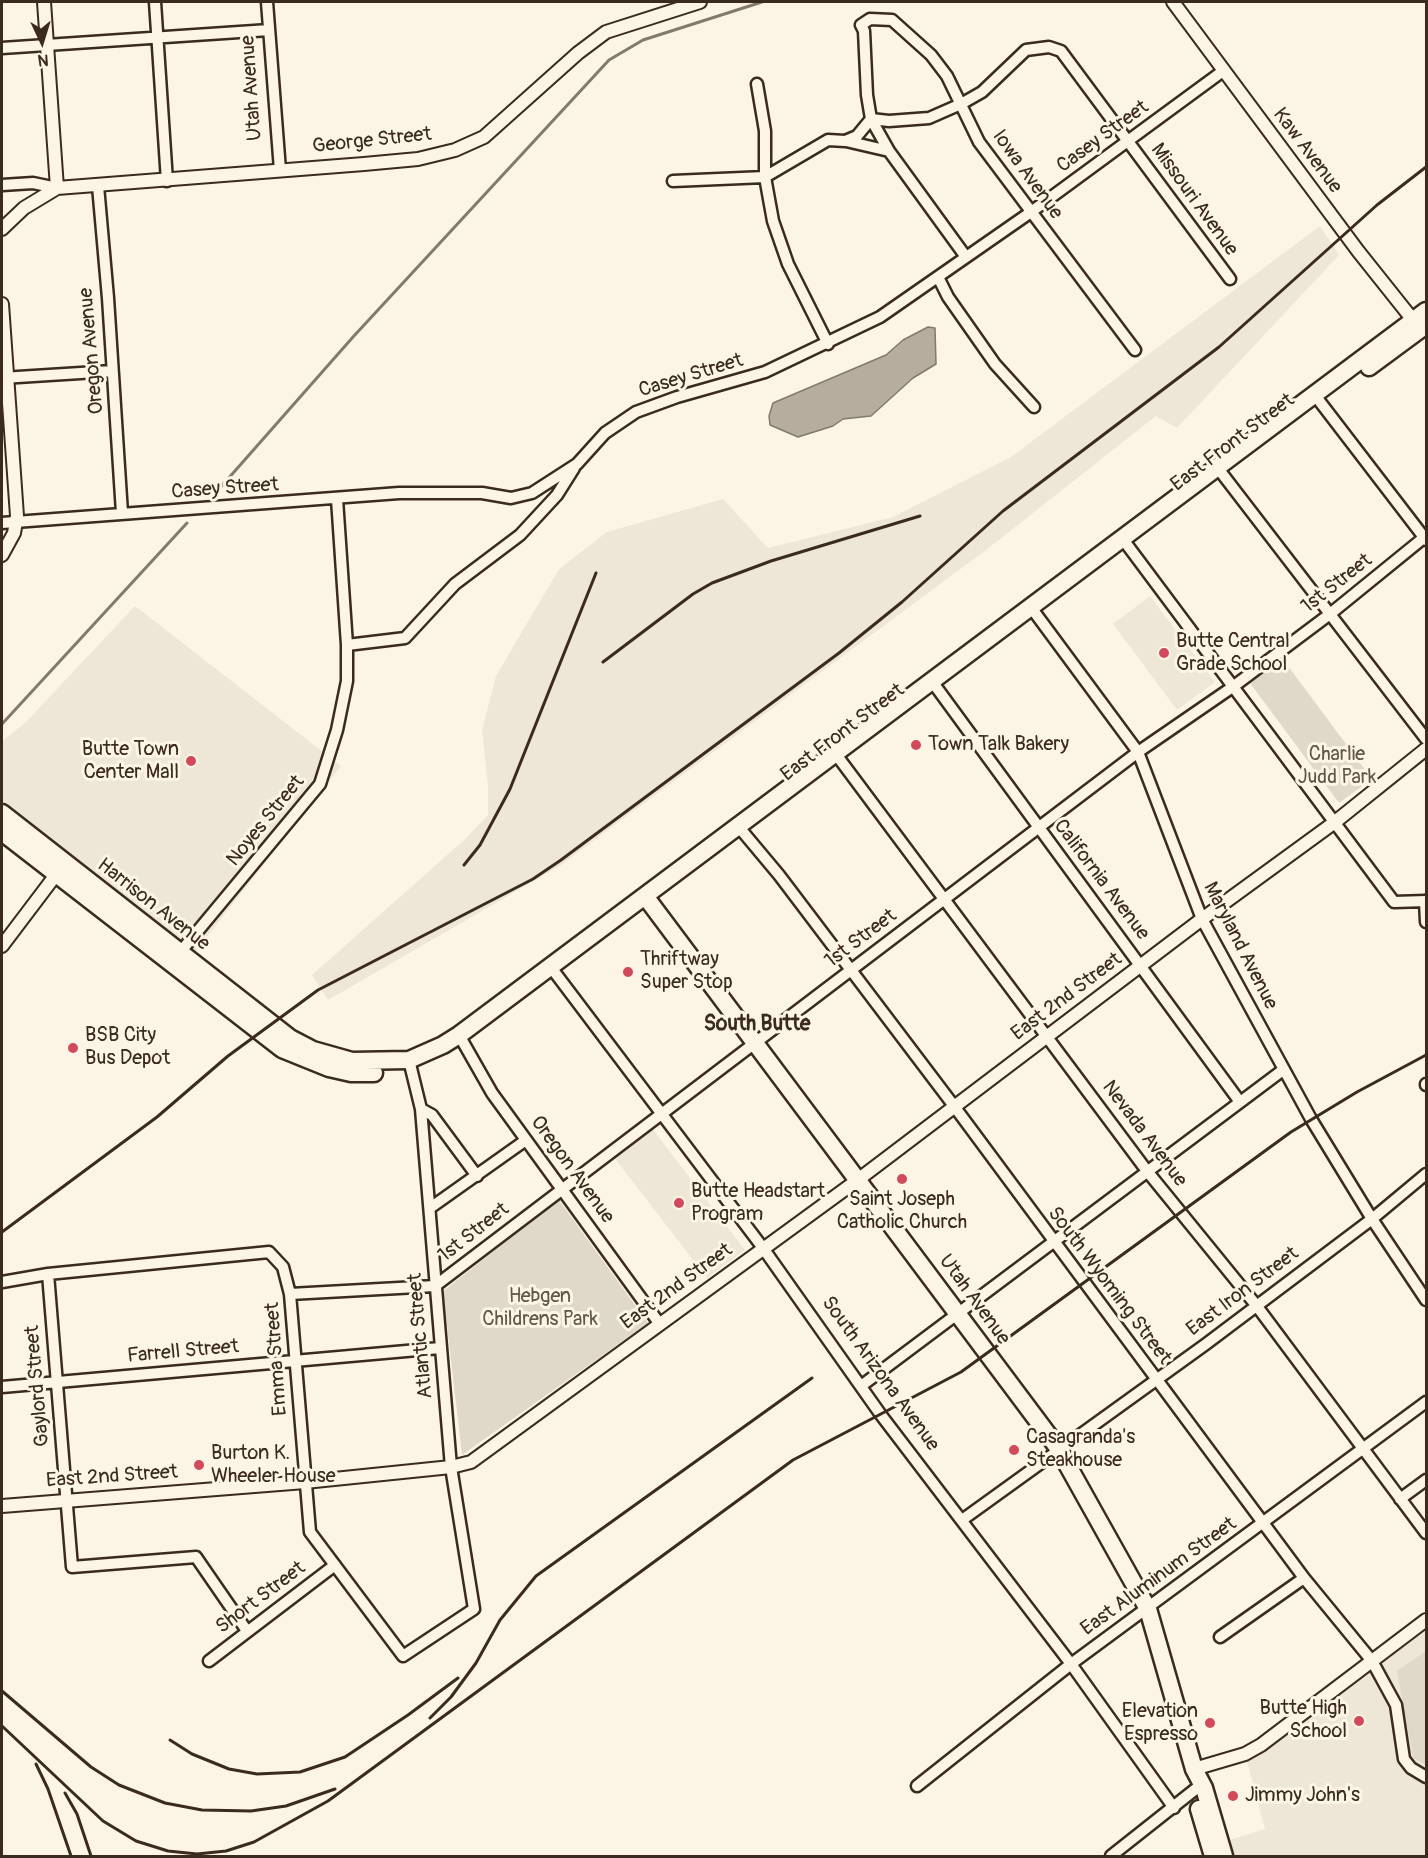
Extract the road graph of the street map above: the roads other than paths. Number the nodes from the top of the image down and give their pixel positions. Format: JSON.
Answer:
{"nodes":[{"id":1,"x":44,"y":2,"type":"edge"},
{"id":2,"x":155,"y":2,"type":"edge"},
{"id":3,"x":267,"y":2,"type":"edge"},
{"id":4,"x":700,"y":2,"type":"edge"},
{"id":5,"x":1173,"y":2,"type":"edge"},
{"id":6,"x":269,"y":30,"type":"junction"},
{"id":7,"x":157,"y":35,"type":"junction"},
{"id":8,"x":47,"y":44,"type":"junction"},
{"id":9,"x":2,"y":48,"type":"edge"},
{"id":10,"x":1223,"y":71,"type":"junction"},
{"id":11,"x":757,"y":84,"type":"dead end"},
{"id":12,"x":961,"y":104,"type":"junction"},
{"id":13,"x":871,"y":119,"type":"junction"},
{"id":14,"x":845,"y":141,"type":"junction"},
{"id":15,"x":1129,"y":141,"type":"junction"},
{"id":16,"x":889,"y":151,"type":"junction"},
{"id":17,"x":280,"y":171,"type":"junction"},
{"id":18,"x":765,"y":177,"type":"junction"},
{"id":19,"x":167,"y":181,"type":"junction"},
{"id":20,"x":673,"y":181,"type":"dead end"},
{"id":21,"x":2,"y":185,"type":"edge"},
{"id":22,"x":98,"y":186,"type":"junction"},
{"id":23,"x":57,"y":188,"type":"junction"},
{"id":24,"x":1031,"y":212,"type":"junction"},
{"id":25,"x":2,"y":229,"type":"edge"},
{"id":26,"x":966,"y":257,"type":"junction"},
{"id":27,"x":938,"y":277,"type":"junction"},
{"id":28,"x":1230,"y":279,"type":"dead end"},
{"id":29,"x":2,"y":304,"type":"edge"},
{"id":30,"x":1421,"y":322,"type":"edge"},
{"id":31,"x":828,"y":344,"type":"junction"},
{"id":32,"x":1135,"y":350,"type":"dead end"},
{"id":33,"x":112,"y":371,"type":"junction"},
{"id":34,"x":4,"y":377,"type":"edge"},
{"id":35,"x":1318,"y":398,"type":"junction"},
{"id":36,"x":1034,"y":407,"type":"dead end"},
{"id":37,"x":577,"y":464,"type":"junction"},
{"id":38,"x":1221,"y":471,"type":"junction"},
{"id":39,"x":337,"y":499,"type":"junction"},
{"id":40,"x":122,"y":513,"type":"junction"},
{"id":41,"x":16,"y":522,"type":"junction"},
{"id":42,"x":2,"y":523,"type":"edge"},
{"id":43,"x":1426,"y":538,"type":"edge"},
{"id":44,"x":1125,"y":542,"type":"junction"},
{"id":45,"x":2,"y":555,"type":"edge"},
{"id":46,"x":1034,"y":611,"type":"junction"},
{"id":47,"x":1330,"y":614,"type":"junction"},
{"id":48,"x":347,"y":645,"type":"junction"},
{"id":49,"x":935,"y":684,"type":"junction"},
{"id":50,"x":1234,"y":686,"type":"junction"},
{"id":51,"x":1426,"y":738,"type":"edge"},
{"id":52,"x":1426,"y":749,"type":"edge"},
{"id":53,"x":1138,"y":753,"type":"junction"},
{"id":54,"x":838,"y":757,"type":"junction"},
{"id":55,"x":2,"y":813,"type":"edge"},
{"id":56,"x":1335,"y":822,"type":"junction"},
{"id":57,"x":1040,"y":828,"type":"junction"},
{"id":58,"x":741,"y":830,"type":"junction"},
{"id":59,"x":2,"y":832,"type":"edge"},
{"id":60,"x":61,"y":869,"type":"junction"},
{"id":61,"x":647,"y":899,"type":"junction"},
{"id":62,"x":944,"y":900,"type":"junction"},
{"id":63,"x":1426,"y":901,"type":"edge"},
{"id":64,"x":1202,"y":919,"type":"junction"},
{"id":65,"x":1426,"y":922,"type":"edge"},
{"id":66,"x":2,"y":946,"type":"edge"},
{"id":67,"x":176,"y":958,"type":"junction"},
{"id":68,"x":1142,"y":966,"type":"junction"},
{"id":69,"x":553,"y":970,"type":"junction"},
{"id":70,"x":849,"y":970,"type":"junction"},
{"id":71,"x":212,"y":998,"type":"junction"},
{"id":72,"x":265,"y":1020,"type":"junction"},
{"id":73,"x":271,"y":1034,"type":"junction"},
{"id":74,"x":1048,"y":1036,"type":"junction"},
{"id":75,"x":461,"y":1039,"type":"junction"},
{"id":76,"x":755,"y":1042,"type":"junction"},
{"id":77,"x":410,"y":1065,"type":"junction"},
{"id":78,"x":1283,"y":1070,"type":"junction"},
{"id":79,"x":1240,"y":1102,"type":"junction"},
{"id":80,"x":954,"y":1106,"type":"junction"},
{"id":81,"x":421,"y":1109,"type":"junction"},
{"id":82,"x":661,"y":1112,"type":"junction"},
{"id":83,"x":526,"y":1140,"type":"junction"},
{"id":84,"x":1148,"y":1171,"type":"junction"},
{"id":85,"x":1426,"y":1174,"type":"edge"},
{"id":86,"x":477,"y":1176,"type":"junction"},
{"id":87,"x":859,"y":1179,"type":"junction"},
{"id":88,"x":561,"y":1188,"type":"junction"},
{"id":89,"x":430,"y":1208,"type":"junction"},
{"id":90,"x":1372,"y":1219,"type":"junction"},
{"id":91,"x":1053,"y":1242,"type":"junction"},
{"id":92,"x":763,"y":1248,"type":"junction"},
{"id":93,"x":48,"y":1274,"type":"junction"},
{"id":94,"x":2,"y":1282,"type":"edge"},
{"id":95,"x":435,"y":1286,"type":"junction"},
{"id":96,"x":290,"y":1294,"type":"junction"},
{"id":97,"x":1426,"y":1300,"type":"edge"},
{"id":98,"x":1256,"y":1305,"type":"junction"},
{"id":99,"x":958,"y":1313,"type":"junction"},
{"id":100,"x":659,"y":1323,"type":"junction"},
{"id":101,"x":440,"y":1348,"type":"junction"},
{"id":102,"x":294,"y":1361,"type":"junction"},
{"id":103,"x":1156,"y":1379,"type":"junction"},
{"id":104,"x":57,"y":1382,"type":"junction"},
{"id":105,"x":861,"y":1386,"type":"junction"},
{"id":106,"x":2,"y":1387,"type":"edge"},
{"id":107,"x":1426,"y":1402,"type":"edge"},
{"id":108,"x":1058,"y":1448,"type":"junction"},
{"id":109,"x":1365,"y":1449,"type":"junction"},
{"id":110,"x":451,"y":1467,"type":"junction"},
{"id":111,"x":1426,"y":1480,"type":"edge"},
{"id":112,"x":305,"y":1482,"type":"junction"},
{"id":113,"x":1400,"y":1499,"type":"junction"},
{"id":114,"x":67,"y":1500,"type":"junction"},
{"id":115,"x":2,"y":1506,"type":"edge"},
{"id":116,"x":962,"y":1520,"type":"junction"},
{"id":117,"x":1264,"y":1522,"type":"junction"},
{"id":118,"x":1426,"y":1533,"type":"edge"},
{"id":119,"x":335,"y":1565,"type":"junction"},
{"id":120,"x":1304,"y":1578,"type":"junction"},
{"id":121,"x":1148,"y":1609,"type":"junction"},
{"id":122,"x":1426,"y":1620,"type":"edge"},
{"id":123,"x":247,"y":1631,"type":"junction"},
{"id":124,"x":1220,"y":1637,"type":"dead end"},
{"id":125,"x":403,"y":1656,"type":"joint"},
{"id":126,"x":1372,"y":1660,"type":"junction"},
{"id":127,"x":209,"y":1661,"type":"dead end"},
{"id":128,"x":1071,"y":1664,"type":"junction"},
{"id":129,"x":1426,"y":1777,"type":"edge"},
{"id":130,"x":1197,"y":1782,"type":"junction"},
{"id":131,"x":917,"y":1786,"type":"dead end"},
{"id":132,"x":1174,"y":1808,"type":"junction"},
{"id":133,"x":1216,"y":1856,"type":"edge"},
{"id":134,"x":1111,"y":1857,"type":"edge"}],
"edges":[{"from":1,"to":8,"type":"street"},
{"from":2,"to":7,"type":"street"},
{"from":3,"to":6,"type":"street","name":"Utah Avenue"},
{"from":4,"to":17,"type":"street","name":"George Street"},
{"from":5,"to":10,"type":"street","name":"Kaw Avenue"},
{"from":6,"to":7,"type":"street"},
{"from":6,"to":17,"type":"street","name":"Utah Avenue"},
{"from":7,"to":8,"type":"street"},
{"from":7,"to":19,"type":"street"},
{"from":8,"to":9,"type":"street"},
{"from":8,"to":23,"type":"street"},
{"from":10,"to":15,"type":"street","name":"Casey Street"},
{"from":10,"to":30,"type":"street","name":"Kaw Avenue"},
{"from":11,"to":18,"type":"street"},
{"from":12,"to":13,"type":"street"},
{"from":12,"to":13,"type":"street","name":"Iowa Avenue"},
{"from":12,"to":15,"type":"street","name":"Missouri Avenue"},
{"from":12,"to":24,"type":"street","name":"Iowa Avenue"},
{"from":13,"to":14,"type":"street"},
{"from":13,"to":16,"type":"street"},
{"from":14,"to":16,"type":"street"},
{"from":14,"to":18,"type":"street"},
{"from":15,"to":24,"type":"street","name":"Casey Street"},
{"from":15,"to":28,"type":"street","name":"Missouri Avenue"},
{"from":16,"to":26,"type":"street"},
{"from":17,"to":19,"type":"street","name":"George Street"},
{"from":18,"to":20,"type":"street"},
{"from":18,"to":31,"type":"street"},
{"from":19,"to":22,"type":"street","name":"George Street"},
{"from":21,"to":23,"type":"street","name":"George Street"},
{"from":22,"to":23,"type":"street","name":"George Street"},
{"from":22,"to":33,"type":"street","name":"Oregon Avenue"},
{"from":23,"to":25,"type":"street"},
{"from":24,"to":26,"type":"street","name":"Casey Street"},
{"from":24,"to":32,"type":"street","name":"Iowa Avenue"},
{"from":26,"to":27,"type":"street","name":"Casey Street"},
{"from":27,"to":31,"type":"street","name":"Casey Street"},
{"from":27,"to":36,"type":"street"},
{"from":29,"to":34,"type":"street"},
{"from":30,"to":35,"type":"main road","name":"East Front Street"},
{"from":31,"to":37,"type":"street","name":"Casey Street"},
{"from":33,"to":34,"type":"street"},
{"from":33,"to":40,"type":"street","name":"Oregon Avenue"},
{"from":34,"to":41,"type":"street"},
{"from":35,"to":38,"type":"main road","name":"East Front Street"},
{"from":35,"to":43,"type":"street"},
{"from":37,"to":39,"type":"street","name":"Casey Street"},
{"from":37,"to":48,"type":"street"},
{"from":38,"to":44,"type":"main road","name":"East Front Street"},
{"from":38,"to":47,"type":"street"},
{"from":39,"to":40,"type":"street","name":"Casey Street"},
{"from":39,"to":48,"type":"street","name":"Noyes Street"},
{"from":40,"to":41,"type":"street","name":"Casey Street"},
{"from":41,"to":42,"type":"street","name":"Casey Street"},
{"from":41,"to":45,"type":"street"},
{"from":43,"to":47,"type":"street","name":"1st Street"},
{"from":44,"to":46,"type":"main road","name":"East Front Street"},
{"from":44,"to":50,"type":"street"},
{"from":46,"to":49,"type":"main road","name":"East Front Street"},
{"from":46,"to":53,"type":"street","name":"Maryland Avenue"},
{"from":47,"to":50,"type":"street","name":"1st Street"},
{"from":47,"to":51,"type":"street"},
{"from":48,"to":67,"type":"street","name":"Noyes Street"},
{"from":49,"to":54,"type":"main road","name":"East Front Street"},
{"from":49,"to":57,"type":"street","name":"California Avenue"},
{"from":50,"to":53,"type":"street","name":"1st Street"},
{"from":50,"to":56,"type":"street"},
{"from":52,"to":56,"type":"street","name":"East 2nd Street"},
{"from":53,"to":57,"type":"street","name":"1st Street"},
{"from":53,"to":64,"type":"street","name":"Maryland Avenue"},
{"from":54,"to":58,"type":"main road","name":"East Front Street"},
{"from":54,"to":62,"type":"street","name":"Nevada Avenue"},
{"from":55,"to":60,"type":"main road","name":"Harrison Avenue"},
{"from":56,"to":63,"type":"street"},
{"from":56,"to":64,"type":"street","name":"East 2nd Street"},
{"from":57,"to":62,"type":"street","name":"1st Street"},
{"from":57,"to":68,"type":"street","name":"California Avenue"},
{"from":58,"to":61,"type":"main road","name":"East Front Street"},
{"from":58,"to":70,"type":"street","name":"South Wyoming Street"},
{"from":59,"to":60,"type":"main road","name":"Harrison Avenue"},
{"from":60,"to":66,"type":"street"},
{"from":60,"to":67,"type":"main road","name":"Harrison Avenue"},
{"from":61,"to":69,"type":"main road","name":"East Front Street"},
{"from":61,"to":76,"type":"main road","name":"Utah Avenue"},
{"from":62,"to":70,"type":"street","name":"1st Street"},
{"from":62,"to":74,"type":"street","name":"Nevada Avenue"},
{"from":63,"to":65,"type":"street"},
{"from":64,"to":68,"type":"street","name":"East 2nd Street"},
{"from":64,"to":78,"type":"street","name":"Maryland Avenue"},
{"from":67,"to":71,"type":"main road","name":"Harrison Avenue"},
{"from":67,"to":72,"type":"main road","name":"Harrison Avenue"},
{"from":68,"to":74,"type":"street","name":"East 2nd Street"},
{"from":68,"to":79,"type":"street","name":"California Avenue"},
{"from":69,"to":75,"type":"main road","name":"East Front Street"},
{"from":69,"to":82,"type":"street","name":"South Arizona Avenue"},
{"from":70,"to":76,"type":"street","name":"1st Street"},
{"from":70,"to":80,"type":"street","name":"South Wyoming Street"},
{"from":71,"to":72,"type":"main road"},
{"from":71,"to":73,"type":"main road","name":"Harrison Avenue"},
{"from":72,"to":73,"type":"main road","name":"Harrison Avenue"},
{"from":73,"to":77,"type":"main road","name":"East Front Street"},
{"from":74,"to":80,"type":"street","name":"East 2nd Street"},
{"from":74,"to":84,"type":"street","name":"Nevada Avenue"},
{"from":75,"to":77,"type":"main road","name":"East Front Street"},
{"from":75,"to":83,"type":"street","name":"Oregon Avenue"},
{"from":76,"to":82,"type":"street","name":"1st Street"},
{"from":76,"to":87,"type":"main road","name":"Utah Avenue"},
{"from":77,"to":81,"type":"street","name":"Atlantic Street"},
{"from":78,"to":79,"type":"street"},
{"from":78,"to":90,"type":"street","name":"Maryland Avenue"},
{"from":79,"to":84,"type":"street"},
{"from":80,"to":87,"type":"street","name":"East 2nd Street"},
{"from":80,"to":91,"type":"street","name":"South Wyoming Street"},
{"from":81,"to":86,"type":"street"},
{"from":81,"to":89,"type":"street","name":"Atlantic Street"},
{"from":82,"to":88,"type":"street","name":"1st Street"},
{"from":82,"to":92,"type":"street","name":"South Arizona Avenue"},
{"from":83,"to":86,"type":"street"},
{"from":83,"to":88,"type":"street","name":"Oregon Avenue"},
{"from":84,"to":91,"type":"street"},
{"from":84,"to":98,"type":"street","name":"Nevada Avenue"},
{"from":85,"to":90,"type":"street","name":"East Iron Street"},
{"from":86,"to":89,"type":"street"},
{"from":87,"to":92,"type":"street","name":"East 2nd Street"},
{"from":87,"to":99,"type":"main road","name":"Utah Avenue"},
{"from":88,"to":95,"type":"street","name":"1st Street"},
{"from":88,"to":100,"type":"street","name":"Oregon Avenue"},
{"from":89,"to":95,"type":"street","name":"Atlantic Street"},
{"from":90,"to":97,"type":"street","name":"Maryland Avenue"},
{"from":90,"to":98,"type":"street","name":"East Iron Street"},
{"from":91,"to":99,"type":"street"},
{"from":91,"to":103,"type":"street","name":"South Wyoming Street"},
{"from":92,"to":100,"type":"street","name":"East 2nd Street"},
{"from":92,"to":105,"type":"street","name":"South Arizona Avenue"},
{"from":93,"to":94,"type":"street"},
{"from":93,"to":96,"type":"street","name":"Emma Street"},
{"from":93,"to":104,"type":"street","name":"Gaylord Street"},
{"from":95,"to":96,"type":"street","name":"1st Street"},
{"from":95,"to":101,"type":"street","name":"Atlantic Street"},
{"from":96,"to":102,"type":"street","name":"Emma Street"},
{"from":98,"to":103,"type":"street","name":"East Iron Street"},
{"from":98,"to":109,"type":"street","name":"Nevada Avenue"},
{"from":99,"to":105,"type":"street"},
{"from":99,"to":108,"type":"main road","name":"Utah Avenue"},
{"from":100,"to":110,"type":"street","name":"East 2nd Street"},
{"from":101,"to":102,"type":"street","name":"Farrell Street"},
{"from":101,"to":110,"type":"street","name":"Atlantic Street"},
{"from":102,"to":104,"type":"street","name":"Farrell Street"},
{"from":102,"to":112,"type":"street","name":"Emma Street"},
{"from":103,"to":108,"type":"street","name":"East Iron Street"},
{"from":103,"to":117,"type":"street","name":"South Wyoming Street"},
{"from":104,"to":106,"type":"street","name":"Farrell Street"},
{"from":104,"to":114,"type":"street","name":"Gaylord Street"},
{"from":105,"to":116,"type":"street","name":"South Arizona Avenue"},
{"from":107,"to":109,"type":"street","name":"East Aluminum Street"},
{"from":108,"to":116,"type":"street","name":"East Iron Street"},
{"from":108,"to":121,"type":"main road","name":"Utah Avenue"},
{"from":109,"to":113,"type":"street","name":"Nevada Avenue"},
{"from":109,"to":117,"type":"street","name":"East Aluminum Street"},
{"from":110,"to":112,"type":"street","name":"East 2nd Street"},
{"from":110,"to":125,"type":"street","name":"Atlantic Street"},
{"from":111,"to":113,"type":"street"},
{"from":112,"to":114,"type":"street","name":"East 2nd Street"},
{"from":112,"to":119,"type":"street","name":"Emma Street"},
{"from":113,"to":118,"type":"street","name":"Nevada Avenue"},
{"from":114,"to":115,"type":"street","name":"East 2nd Street"},
{"from":114,"to":123,"type":"street","name":"Gaylord Street"},
{"from":116,"to":128,"type":"street","name":"South Arizona Avenue"},
{"from":117,"to":120,"type":"street","name":"South Wyoming Street"},
{"from":117,"to":121,"type":"street","name":"East Aluminum Street"},
{"from":119,"to":123,"type":"street","name":"Short Street"},
{"from":119,"to":125,"type":"street","name":"Emma Street"},
{"from":120,"to":124,"type":"street"},
{"from":120,"to":126,"type":"street","name":"South Wyoming Street"},
{"from":121,"to":128,"type":"street","name":"East Aluminum Street"},
{"from":121,"to":130,"type":"main road","name":"Utah Avenue"},
{"from":122,"to":126,"type":"street"},
{"from":123,"to":127,"type":"street","name":"Short Street"},
{"from":126,"to":129,"type":"street","name":"South Wyoming Street"},
{"from":126,"to":130,"type":"street"},
{"from":128,"to":131,"type":"street","name":"East Aluminum Street"},
{"from":128,"to":132,"type":"street","name":"South Arizona Avenue"},
{"from":130,"to":132,"type":"street"},
{"from":130,"to":133,"type":"main road","name":"Utah Avenue"},
{"from":132,"to":134,"type":"street"}]}
